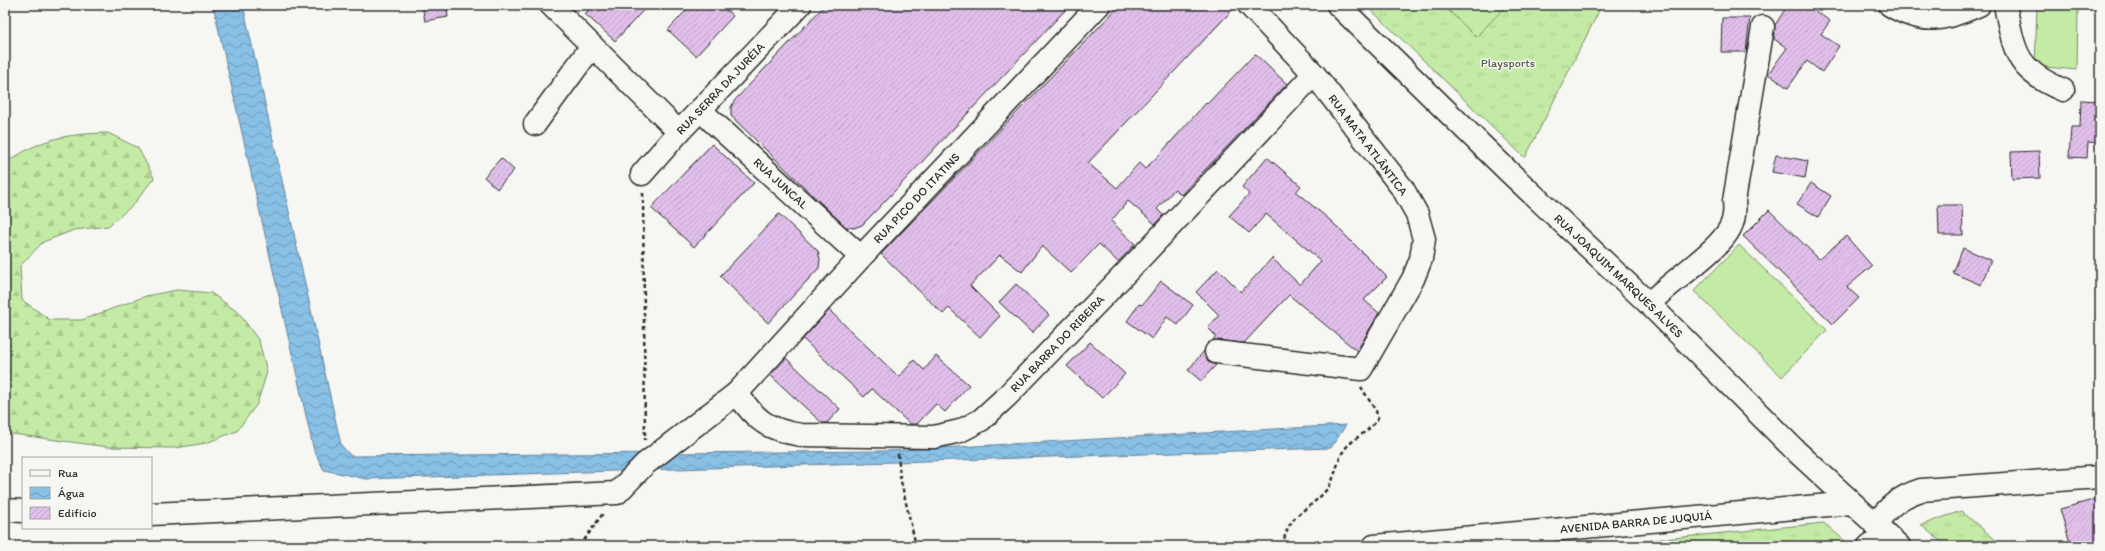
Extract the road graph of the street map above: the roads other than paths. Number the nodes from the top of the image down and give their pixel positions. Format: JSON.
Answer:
{"nodes":[{"id":1,"x":551,"y":5,"type":"edge"},
{"id":2,"x":800,"y":5,"type":"edge"},
{"id":3,"x":1099,"y":5,"type":"edge"},
{"id":4,"x":1249,"y":5,"type":"edge"},
{"id":5,"x":1338,"y":5,"type":"edge"},
{"id":6,"x":1890,"y":5,"type":"edge"},
{"id":7,"x":1979,"y":5,"type":"edge"},
{"id":8,"x":2004,"y":5,"type":"edge"},
{"id":9,"x":1763,"y":27,"type":"dead end"},
{"id":10,"x":592,"y":46,"type":"junction"},
{"id":11,"x":1314,"y":74,"type":"junction"},
{"id":12,"x":2063,"y":90,"type":"dead end"},
{"id":13,"x":700,"y":110,"type":"junction"},
{"id":14,"x":535,"y":124,"type":"dead end"},
{"id":15,"x":679,"y":132,"type":"junction"},
{"id":16,"x":642,"y":174,"type":"road end"},
{"id":17,"x":861,"y":257,"type":"junction"},
{"id":18,"x":1648,"y":304,"type":"junction"},
{"id":19,"x":1216,"y":352,"type":"dead end"},
{"id":20,"x":737,"y":393,"type":"junction"},
{"id":21,"x":2100,"y":477,"type":"edge"},
{"id":22,"x":1851,"y":503,"type":"junction"},
{"id":23,"x":5,"y":510,"type":"edge"},
{"id":24,"x":22,"y":512,"type":"edge"},
{"id":25,"x":152,"y":514,"type":"edge"},
{"id":26,"x":1882,"y":538,"type":"edge"},
{"id":27,"x":1374,"y":546,"type":"edge"}],
"edges":[{"from":1,"to":10,"type":"street"},
{"from":2,"to":13,"type":"street","name":"RUA SERRA DA JURÉIA"},
{"from":3,"to":17,"type":"street","name":"RUA PICO DO ITATINS"},
{"from":4,"to":11,"type":"street","name":"RUA MATA ATLÂNTICA"},
{"from":5,"to":18,"type":"street","name":"RUA JOAQUIM MARQUES ALVES"},
{"from":6,"to":7,"type":"street"},
{"from":8,"to":12,"type":"street"},
{"from":9,"to":18,"type":"street"},
{"from":10,"to":14,"type":"street"},
{"from":10,"to":15,"type":"street"},
{"from":11,"to":19,"type":"street","name":"RUA MATA ATLÂNTICA"},
{"from":11,"to":20,"type":"street","name":"RUA BARRA DO RIBEIRA"},
{"from":13,"to":15,"type":"street","name":"RUA SERRA DA JURÉIA"},
{"from":13,"to":17,"type":"street","name":"RUA JUNCAL"},
{"from":15,"to":16,"type":"street","name":"RUA SERRA DA JURÉIA"},
{"from":17,"to":20,"type":"street","name":"RUA PICO DO ITATINS"},
{"from":18,"to":22,"type":"street","name":"RUA JOAQUIM MARQUES ALVES"},
{"from":20,"to":25,"type":"street","name":"RUA PICO DO ITATINS"},
{"from":21,"to":26,"type":"street"},
{"from":22,"to":26,"type":"street","name":"RUA JOAQUIM MARQUES ALVES"},
{"from":22,"to":27,"type":"street","name":"AVENIDA BARRA DE JUQUIÁ"},
{"from":23,"to":24,"type":"street"}]}
